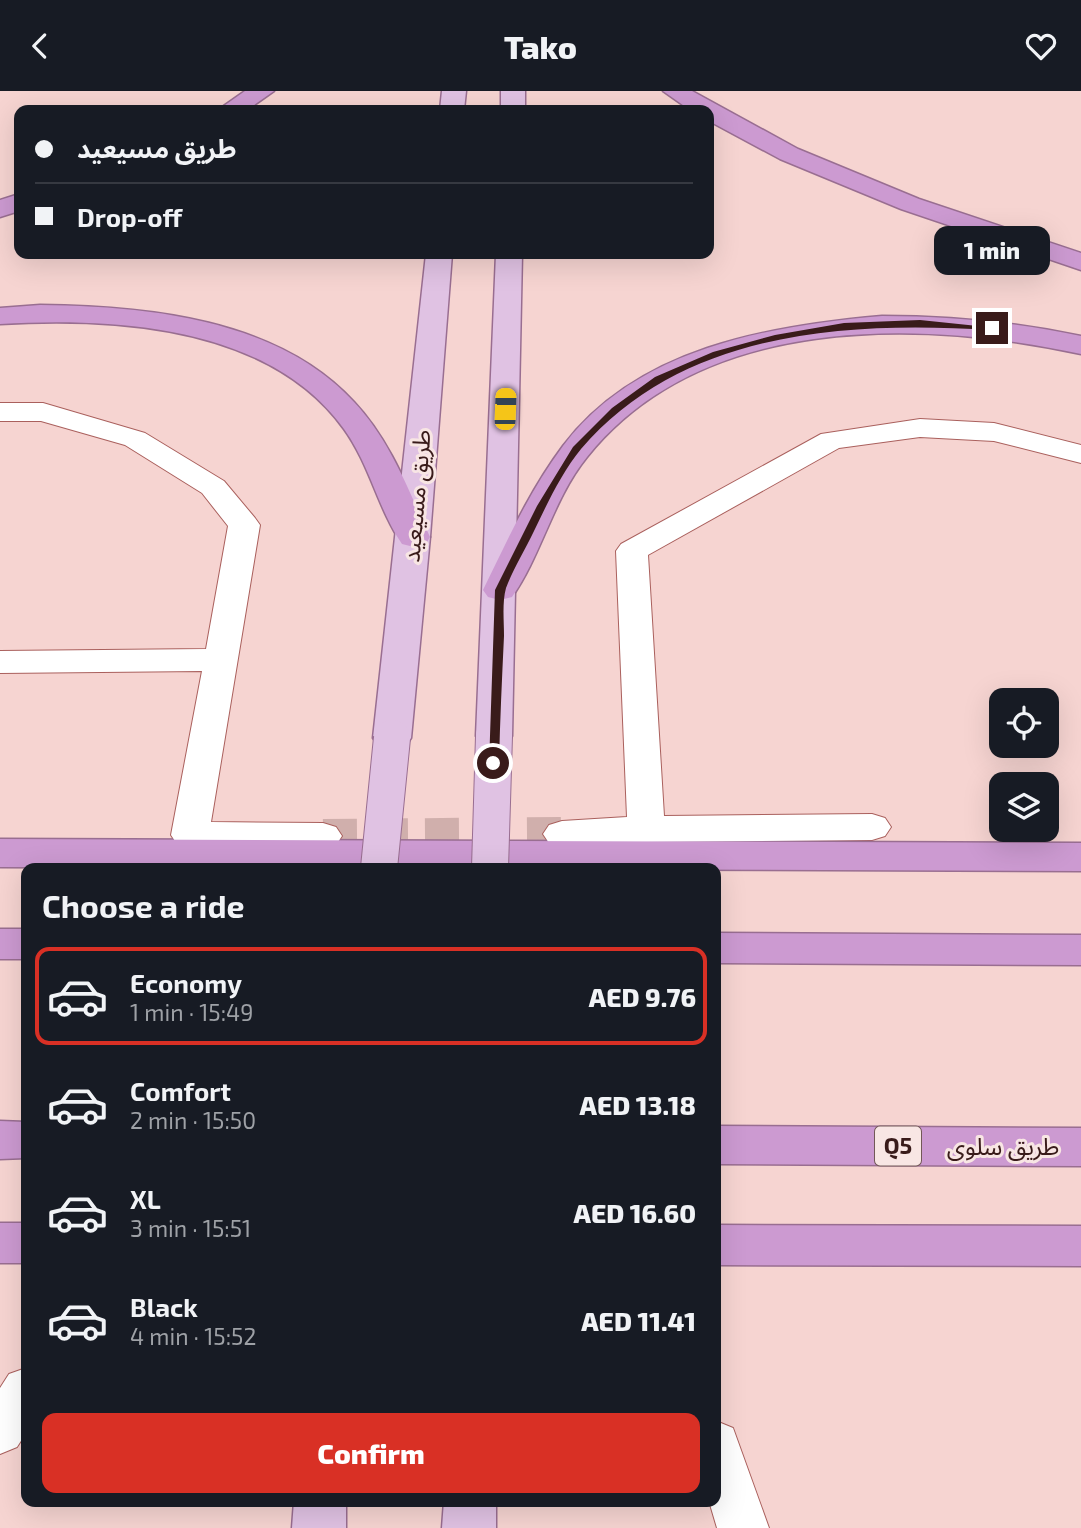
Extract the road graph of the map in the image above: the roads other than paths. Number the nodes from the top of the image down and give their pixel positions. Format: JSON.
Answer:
{"nodes":[{"id":1,"x":262,"y":91,"type":"edge"},
{"id":2,"x":675,"y":91,"type":"edge"},
{"id":3,"x":238,"y":105,"type":"edge"},
{"id":4,"x":697,"y":105,"type":"edge"},
{"id":5,"x":714,"y":115,"type":"edge"},
{"id":6,"x":439,"y":259,"type":"edge"},
{"id":7,"x":509,"y":259,"type":"edge"},
{"id":8,"x":1081,"y":262,"type":"edge"},
{"id":9,"x":0,"y":316,"type":"edge"},
{"id":10,"x":1081,"y":345,"type":"edge"},
{"id":11,"x":0,"y":412,"type":"edge"},
{"id":12,"x":1081,"y":454,"type":"edge"},
{"id":13,"x":414,"y":537,"type":"junction"},
{"id":14,"x":500,"y":590,"type":"junction"},
{"id":15,"x":218,"y":660,"type":"junction"},
{"id":16,"x":0,"y":662,"type":"edge"},
{"id":17,"x":872,"y":827,"type":"dead end"},
{"id":18,"x":646,"y":829,"type":"junction"},
{"id":19,"x":562,"y":834,"type":"tunnel mouth"},
{"id":20,"x":323,"y":836,"type":"tunnel mouth"},
{"id":21,"x":1081,"y":846,"type":"edge"},
{"id":22,"x":0,"y":853,"type":"edge"},
{"id":23,"x":993,"y":856,"type":"junction"},
{"id":24,"x":1081,"y":857,"type":"edge"},
{"id":25,"x":380,"y":863,"type":"edge"},
{"id":26,"x":490,"y":863,"type":"edge"},
{"id":27,"x":0,"y":944,"type":"edge"},
{"id":28,"x":21,"y":944,"type":"edge"},
{"id":29,"x":721,"y":948,"type":"edge"},
{"id":30,"x":1081,"y":950,"type":"edge"},
{"id":31,"x":0,"y":1140,"type":"edge"},
{"id":32,"x":21,"y":1140,"type":"edge"},
{"id":33,"x":721,"y":1145,"type":"edge"},
{"id":34,"x":1081,"y":1147,"type":"edge"},
{"id":35,"x":0,"y":1243,"type":"edge"},
{"id":36,"x":21,"y":1243,"type":"edge"},
{"id":37,"x":721,"y":1245,"type":"edge"},
{"id":38,"x":985,"y":1246,"type":"junction"},
{"id":39,"x":1081,"y":1246,"type":"edge"},
{"id":40,"x":1081,"y":1268,"type":"edge"},
{"id":41,"x":21,"y":1399,"type":"edge"},
{"id":42,"x":0,"y":1431,"type":"edge"},
{"id":43,"x":721,"y":1460,"type":"edge"},
{"id":44,"x":320,"y":1507,"type":"edge"},
{"id":45,"x":470,"y":1507,"type":"edge"},
{"id":46,"x":319,"y":1528,"type":"edge"},
{"id":47,"x":470,"y":1528,"type":"edge"},
{"id":48,"x":743,"y":1528,"type":"edge"}],
"edges":[{"from":1,"to":3,"type":"highway"},
{"from":2,"to":4,"type":"highway"},
{"from":5,"to":8,"type":"highway"},
{"from":6,"to":13,"type":"main road","name":"طريق مسيعيد"},
{"from":7,"to":14,"type":"main road"},
{"from":9,"to":13,"type":"highway"},
{"from":10,"to":14,"type":"highway"},
{"from":11,"to":15,"type":"street"},
{"from":12,"to":18,"type":"street"},
{"from":13,"to":25,"type":"main road","name":"طريق مسيعيد","bridge":true},
{"from":14,"to":26,"type":"main road","bridge":true},
{"from":15,"to":16,"type":"street"},
{"from":15,"to":20,"type":"street"},
{"from":17,"to":18,"type":"street"},
{"from":18,"to":19,"type":"street"},
{"from":21,"to":23,"type":"highway"},
{"from":22,"to":23,"type":"highway"},
{"from":23,"to":24,"type":"highway"},
{"from":27,"to":28,"type":"highway"},
{"from":29,"to":30,"type":"highway"},
{"from":31,"to":32,"type":"highway"},
{"from":33,"to":34,"type":"highway","name":"طريق سلوى","number":"Q5"},
{"from":35,"to":36,"type":"highway"},
{"from":37,"to":38,"type":"highway"},
{"from":38,"to":39,"type":"highway"},
{"from":38,"to":40,"type":"highway"},
{"from":41,"to":42,"type":"street"},
{"from":43,"to":48,"type":"street"},
{"from":44,"to":46,"type":"main road"},
{"from":45,"to":47,"type":"main road"}]}
